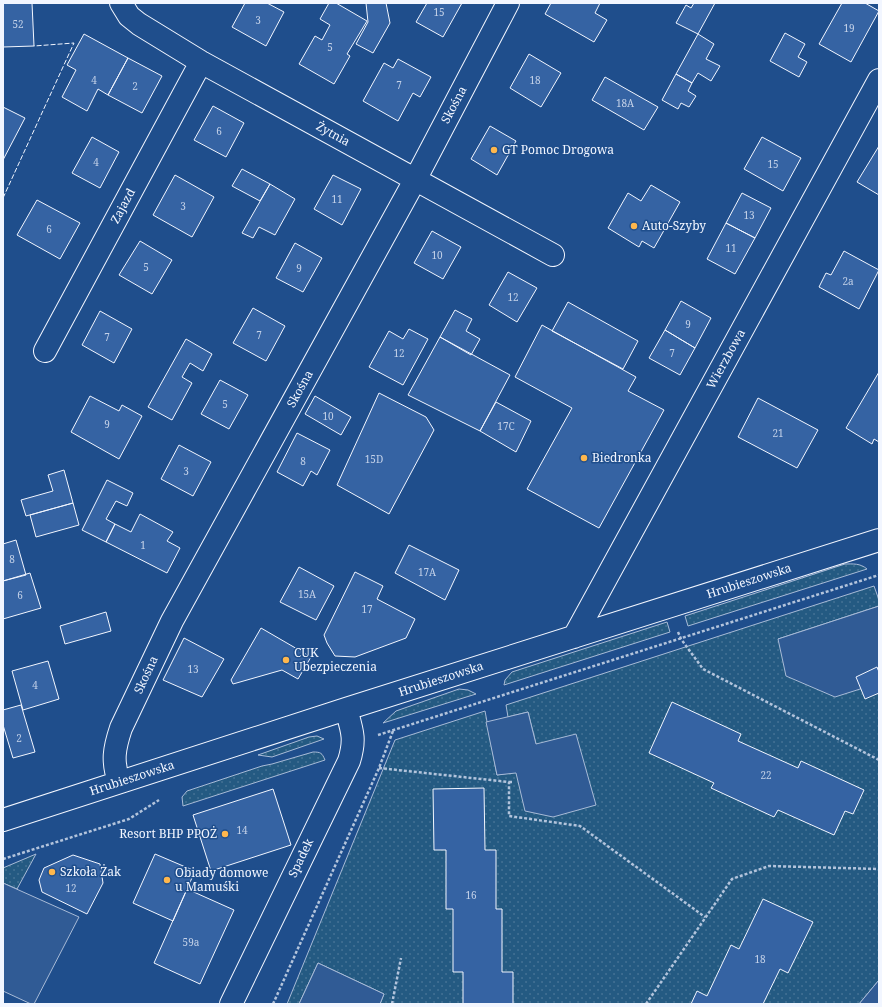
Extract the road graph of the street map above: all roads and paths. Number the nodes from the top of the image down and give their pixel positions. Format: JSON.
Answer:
{"nodes":[{"id":1,"x":121,"y":3,"type":"edge"},
{"id":2,"x":508,"y":3,"type":"edge"},
{"id":3,"x":201,"y":62,"type":"junction"},
{"id":4,"x":879,"y":80,"type":"edge"},
{"id":5,"x":415,"y":180,"type":"junction"},
{"id":6,"x":553,"y":255,"type":"dead end"},
{"id":7,"x":45,"y":351,"type":"dead end"},
{"id":8,"x":879,"y":540,"type":"edge"},
{"id":9,"x":879,"y":575,"type":"edge"},
{"id":10,"x":574,"y":637,"type":"junction"},
{"id":11,"x":681,"y":639,"type":"junction"},
{"id":12,"x":346,"y":709,"type":"junction"},
{"id":13,"x":393,"y":731,"type":"junction"},
{"id":14,"x":376,"y":736,"type":"dead end"},
{"id":15,"x":879,"y":760,"type":"edge"},
{"id":16,"x":378,"y":768,"type":"junction"},
{"id":17,"x":119,"y":782,"type":"junction"},
{"id":18,"x":509,"y":782,"type":"junction"},
{"id":19,"x":514,"y":782,"type":"dead end"},
{"id":20,"x":160,"y":799,"type":"dead end"},
{"id":21,"x":3,"y":820,"type":"edge"},
{"id":22,"x":3,"y":859,"type":"edge"},
{"id":23,"x":879,"y":869,"type":"edge"},
{"id":24,"x":705,"y":917,"type":"junction"},
{"id":25,"x":401,"y":958,"type":"dead end"},
{"id":26,"x":231,"y":1004,"type":"edge"},
{"id":27,"x":273,"y":1004,"type":"edge"},
{"id":28,"x":392,"y":1004,"type":"edge"},
{"id":29,"x":646,"y":1004,"type":"edge"}],
"edges":[{"from":1,"to":3,"type":"street","name":"Żytnia"},
{"from":2,"to":5,"type":"street","name":"Skośna"},
{"from":3,"to":5,"type":"street","name":"Żytnia"},
{"from":3,"to":7,"type":"street","name":"Zajazd"},
{"from":4,"to":10,"type":"street","name":"Wierzbowa"},
{"from":5,"to":6,"type":"street","name":"Żytnia"},
{"from":5,"to":17,"type":"street","name":"Skośna"},
{"from":8,"to":10,"type":"street","name":"Hrubieszowska"},
{"from":9,"to":11,"type":"path"},
{"from":10,"to":12,"type":"street","name":"Hrubieszowska"},
{"from":11,"to":13,"type":"path"},
{"from":11,"to":15,"type":"path"},
{"from":12,"to":17,"type":"street","name":"Hrubieszowska"},
{"from":12,"to":26,"type":"street","name":"Spadek"},
{"from":13,"to":14,"type":"path"},
{"from":13,"to":16,"type":"path"},
{"from":16,"to":18,"type":"path"},
{"from":16,"to":27,"type":"path"},
{"from":17,"to":21,"type":"street","name":"Hrubieszowska"},
{"from":18,"to":19,"type":"path"},
{"from":18,"to":24,"type":"path"},
{"from":20,"to":22,"type":"path"},
{"from":23,"to":24,"type":"path"},
{"from":24,"to":29,"type":"path"},
{"from":25,"to":28,"type":"path"}]}
